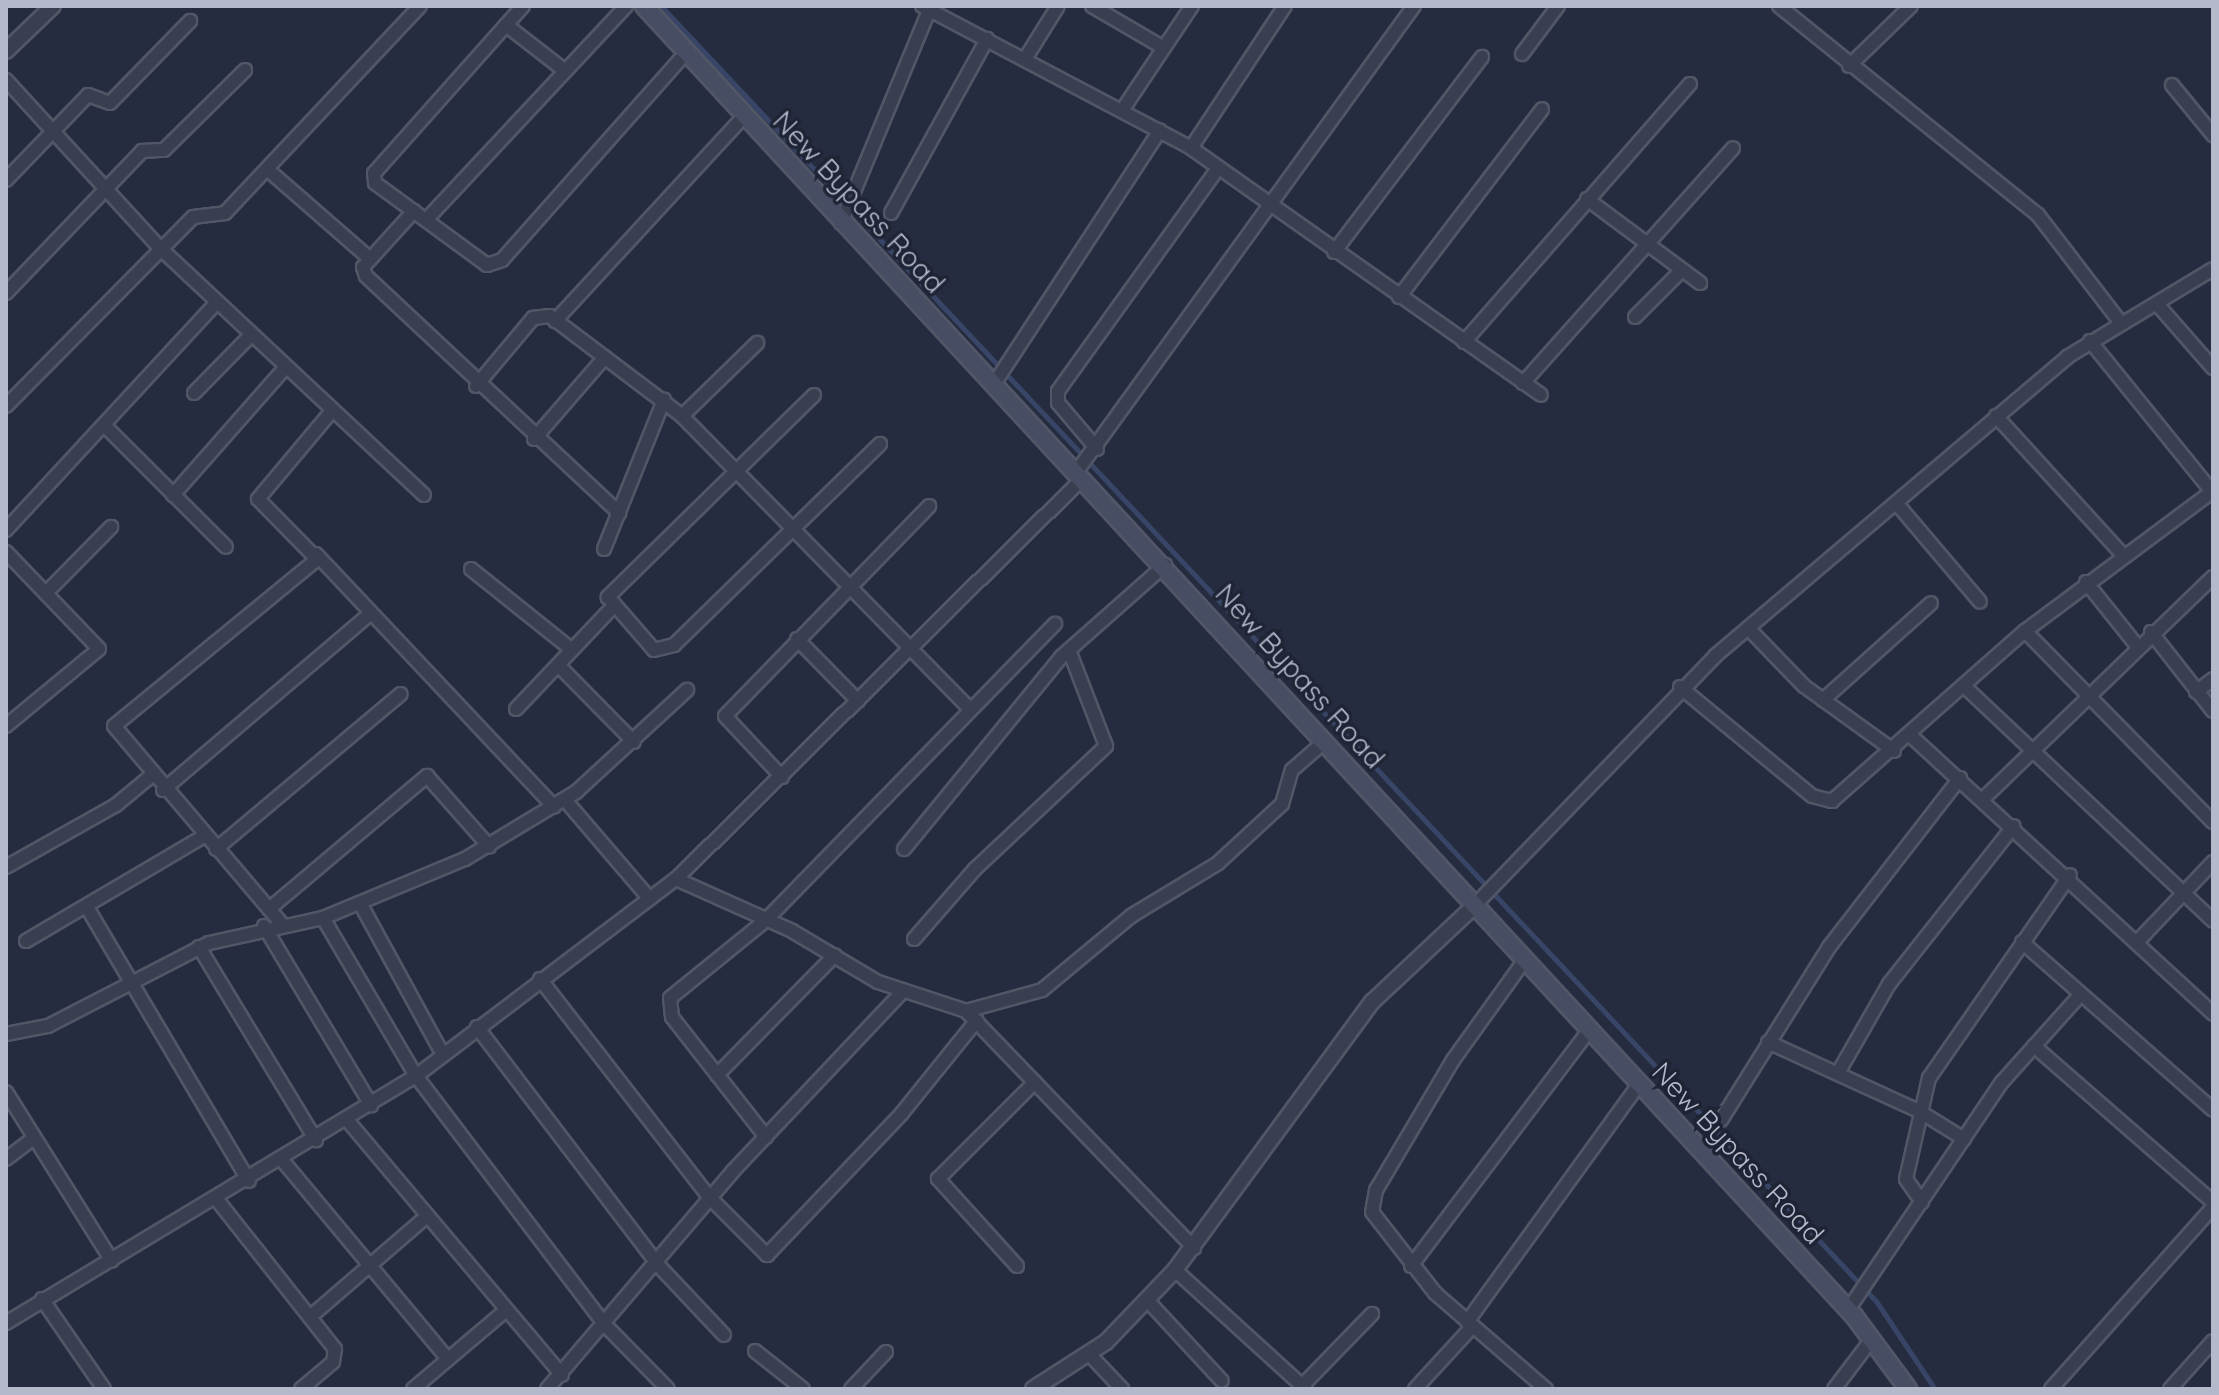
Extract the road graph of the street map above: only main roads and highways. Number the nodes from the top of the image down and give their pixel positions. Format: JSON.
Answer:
{"nodes":[{"id":1,"x":644,"y":6,"type":"edge"},
{"id":2,"x":1908,"y":1389,"type":"edge"}],
"edges":[{"from":1,"to":2,"type":"main road","name":"New Bypass Road"}]}
